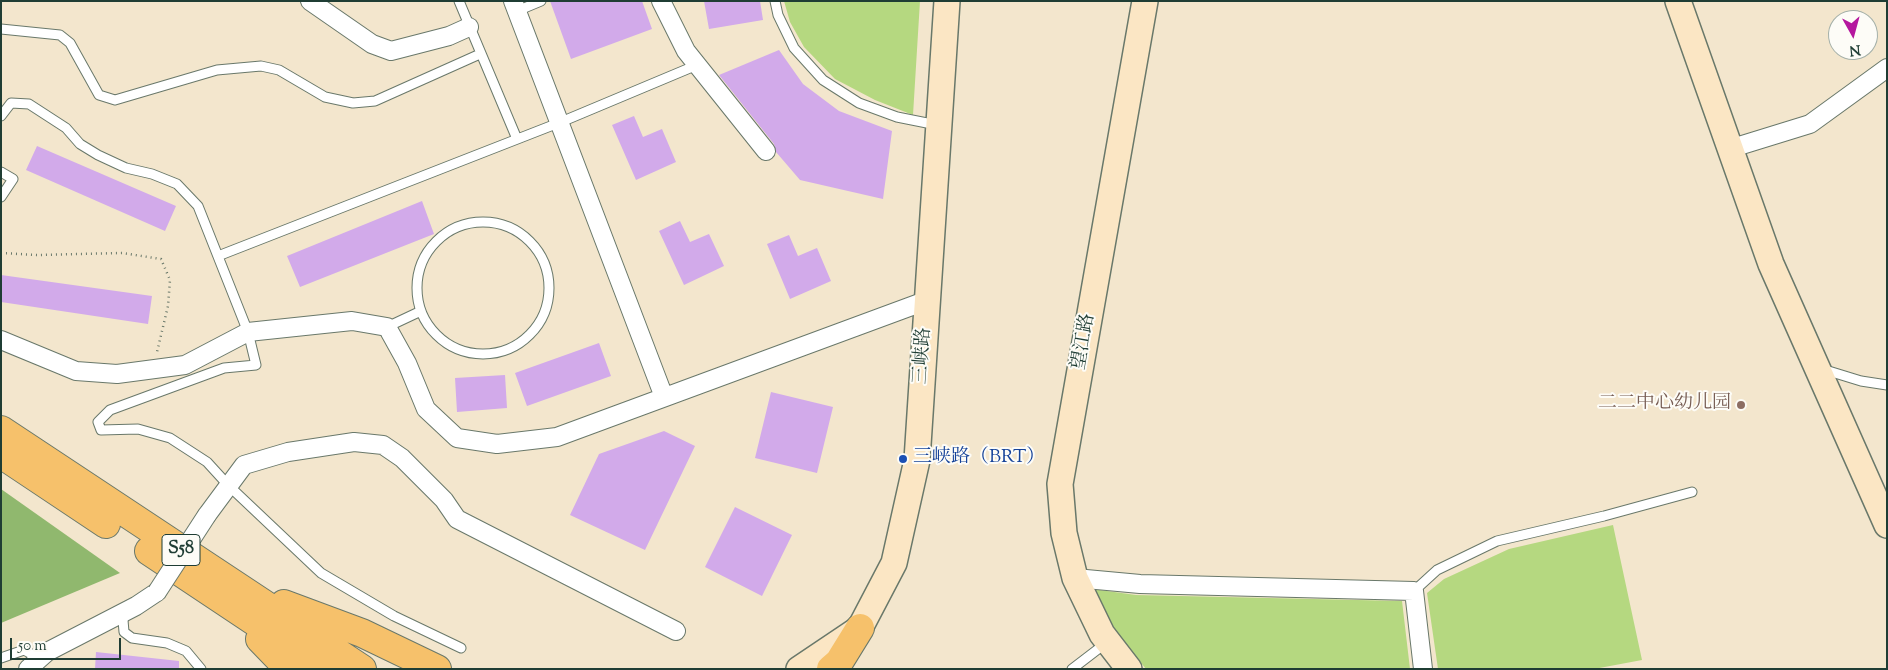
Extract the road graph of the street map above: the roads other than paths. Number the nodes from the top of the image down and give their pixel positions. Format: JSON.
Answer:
{"nodes":[{"id":1,"x":310,"y":1,"type":"edge"},
{"id":2,"x":459,"y":1,"type":"edge"},
{"id":3,"x":541,"y":1,"type":"edge"},
{"id":4,"x":661,"y":1,"type":"edge"},
{"id":5,"x":776,"y":1,"type":"edge"},
{"id":6,"x":947,"y":1,"type":"edge"},
{"id":7,"x":1145,"y":1,"type":"edge"},
{"id":8,"x":1678,"y":1,"type":"edge"},
{"id":9,"x":515,"y":6,"type":"edge"},
{"id":10,"x":469,"y":27,"type":"junction"},
{"id":11,"x":1,"y":29,"type":"edge"},
{"id":12,"x":480,"y":54,"type":"junction"},
{"id":13,"x":698,"y":66,"type":"junction"},
{"id":14,"x":1887,"y":68,"type":"edge"},
{"id":15,"x":1,"y":116,"type":"edge"},
{"id":16,"x":561,"y":122,"type":"junction"},
{"id":17,"x":940,"y":126,"type":"junction"},
{"id":18,"x":517,"y":140,"type":"junction"},
{"id":19,"x":1729,"y":149,"type":"junction"},
{"id":20,"x":766,"y":151,"type":"dead end"},
{"id":21,"x":1,"y":172,"type":"edge"},
{"id":22,"x":1,"y":197,"type":"edge"},
{"id":23,"x":218,"y":256,"type":"junction"},
{"id":24,"x":928,"y":300,"type":"junction"},
{"id":25,"x":421,"y":312,"type":"junction"},
{"id":26,"x":387,"y":327,"type":"junction"},
{"id":27,"x":248,"y":332,"type":"junction"},
{"id":28,"x":1,"y":340,"type":"edge"},
{"id":29,"x":1817,"y":367,"type":"junction"},
{"id":30,"x":1887,"y":385,"type":"edge"},
{"id":31,"x":664,"y":397,"type":"junction"},
{"id":32,"x":1,"y":430,"type":"edge"},
{"id":33,"x":1,"y":454,"type":"edge"},
{"id":34,"x":228,"y":486,"type":"junction"},
{"id":35,"x":1692,"y":492,"type":"dead end"},
{"id":36,"x":1887,"y":525,"type":"edge"},
{"id":37,"x":1075,"y":578,"type":"junction"},
{"id":38,"x":1414,"y":590,"type":"junction"},
{"id":39,"x":231,"y":593,"type":"junction"},
{"id":40,"x":126,"y":611,"type":"junction"},
{"id":41,"x":860,"y":628,"type":"junction"},
{"id":42,"x":676,"y":632,"type":"dead end"},
{"id":43,"x":1108,"y":642,"type":"junction"},
{"id":44,"x":461,"y":648,"type":"dead end"},
{"id":45,"x":1,"y":658,"type":"edge"},
{"id":46,"x":35,"y":665,"type":"edge"},
{"id":47,"x":201,"y":669,"type":"edge"},
{"id":48,"x":290,"y":669,"type":"edge"},
{"id":49,"x":326,"y":669,"type":"edge"},
{"id":50,"x":362,"y":669,"type":"edge"},
{"id":51,"x":437,"y":669,"type":"edge"},
{"id":52,"x":799,"y":669,"type":"edge"},
{"id":53,"x":831,"y":669,"type":"edge"},
{"id":54,"x":1072,"y":669,"type":"edge"},
{"id":55,"x":1129,"y":669,"type":"edge"},
{"id":56,"x":1423,"y":669,"type":"edge"}],
"edges":[{"from":1,"to":10,"type":"street"},
{"from":2,"to":10,"type":"lane"},
{"from":3,"to":9,"type":"lane"},
{"from":4,"to":13,"type":"street"},
{"from":5,"to":17,"type":"lane"},
{"from":6,"to":17,"type":"main road","name":"三峡路"},
{"from":7,"to":37,"type":"main road","name":"望江路"},
{"from":8,"to":19,"type":"main road"},
{"from":9,"to":16,"type":"street"},
{"from":10,"to":12,"type":"lane"},
{"from":11,"to":12,"type":"lane"},
{"from":12,"to":18,"type":"lane"},
{"from":13,"to":16,"type":"lane"},
{"from":13,"to":20,"type":"street"},
{"from":14,"to":19,"type":"street"},
{"from":15,"to":23,"type":"lane"},
{"from":16,"to":18,"type":"lane"},
{"from":16,"to":31,"type":"street"},
{"from":17,"to":24,"type":"main road","name":"三峡路"},
{"from":18,"to":23,"type":"lane"},
{"from":19,"to":29,"type":"main road"},
{"from":21,"to":22,"type":"lane"},
{"from":23,"to":27,"type":"lane"},
{"from":24,"to":31,"type":"street"},
{"from":24,"to":41,"type":"main road","name":"三峡路"},
{"from":25,"to":25,"type":"lane"},
{"from":25,"to":26,"type":"lane"},
{"from":26,"to":27,"type":"street"},
{"from":26,"to":31,"type":"street"},
{"from":27,"to":28,"type":"street"},
{"from":27,"to":34,"type":"lane"},
{"from":29,"to":30,"type":"lane"},
{"from":29,"to":36,"type":"main road"},
{"from":32,"to":39,"type":"highway","number":"S58"},
{"from":33,"to":39,"type":"highway","number":"S58"},
{"from":34,"to":40,"type":"street","bridge":true},
{"from":34,"to":42,"type":"street"},
{"from":34,"to":44,"type":"lane"},
{"from":35,"to":38,"type":"lane"},
{"from":37,"to":38,"type":"street"},
{"from":37,"to":43,"type":"main road","name":"望江路"},
{"from":38,"to":56,"type":"street"},
{"from":39,"to":48,"type":"highway"},
{"from":39,"to":49,"type":"highway","number":"S58"},
{"from":39,"to":50,"type":"highway","number":"S58"},
{"from":39,"to":51,"type":"highway"},
{"from":40,"to":46,"type":"street"},
{"from":40,"to":47,"type":"lane"},
{"from":41,"to":52,"type":"main road","name":"三峡路"},
{"from":41,"to":53,"type":"highway"},
{"from":43,"to":54,"type":"lane"},
{"from":43,"to":55,"type":"main road","name":"望江路"},
{"from":45,"to":46,"type":"lane"}]}
